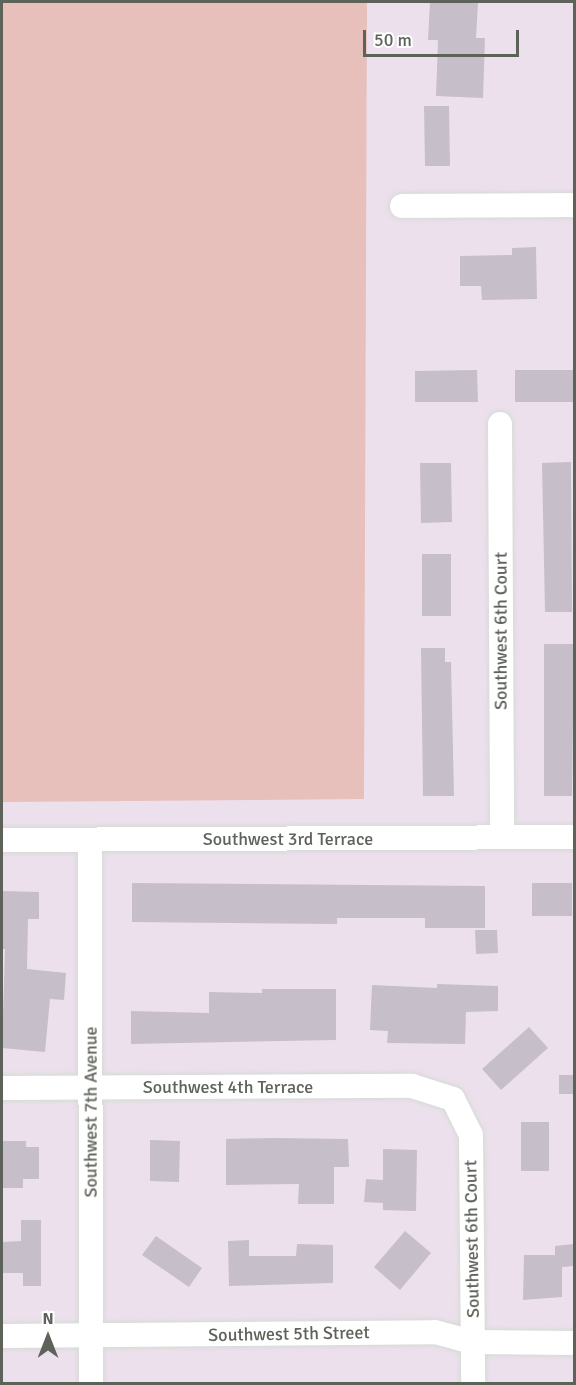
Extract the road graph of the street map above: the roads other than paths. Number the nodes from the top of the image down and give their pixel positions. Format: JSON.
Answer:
{"nodes":[{"id":1,"x":574,"y":205,"type":"edge"},
{"id":2,"x":402,"y":206,"type":"dead end"},
{"id":3,"x":500,"y":424,"type":"dead end"},
{"id":4,"x":502,"y":837,"type":"junction"},
{"id":5,"x":574,"y":837,"type":"edge"},
{"id":6,"x":2,"y":840,"type":"edge"},
{"id":7,"x":90,"y":840,"type":"junction"},
{"id":8,"x":92,"y":1087,"type":"junction"},
{"id":9,"x":2,"y":1088,"type":"edge"},
{"id":10,"x":453,"y":1099,"type":"joint"},
{"id":11,"x":2,"y":1336,"type":"edge"},
{"id":12,"x":90,"y":1336,"type":"junction"},
{"id":13,"x":473,"y":1342,"type":"junction"},
{"id":14,"x":574,"y":1343,"type":"edge"},
{"id":15,"x":91,"y":1383,"type":"edge"},
{"id":16,"x":473,"y":1383,"type":"edge"}],
"edges":[{"from":1,"to":2,"type":"street"},
{"from":3,"to":4,"type":"street","name":"Southwest 6th Court"},
{"from":4,"to":5,"type":"street","name":"Southwest 3rd Terrace"},
{"from":4,"to":7,"type":"street","name":"Southwest 3rd Terrace"},
{"from":6,"to":7,"type":"street","name":"Southwest 3rd Terrace"},
{"from":7,"to":8,"type":"street","name":"Southwest 7th Avenue"},
{"from":8,"to":9,"type":"street","name":"Southwest 4th Terrace"},
{"from":8,"to":10,"type":"street","name":"Southwest 4th Terrace"},
{"from":8,"to":12,"type":"street","name":"Southwest 7th Avenue"},
{"from":10,"to":13,"type":"street","name":"Southwest 6th Court"},
{"from":11,"to":12,"type":"street","name":"Southwest 5th Street"},
{"from":12,"to":13,"type":"street","name":"Southwest 5th Street"},
{"from":12,"to":15,"type":"street","name":"Southwest 7th Avenue"},
{"from":13,"to":14,"type":"street","name":"Southwest 5th Street"},
{"from":13,"to":16,"type":"street","name":"Southwest 6th Court"}]}
